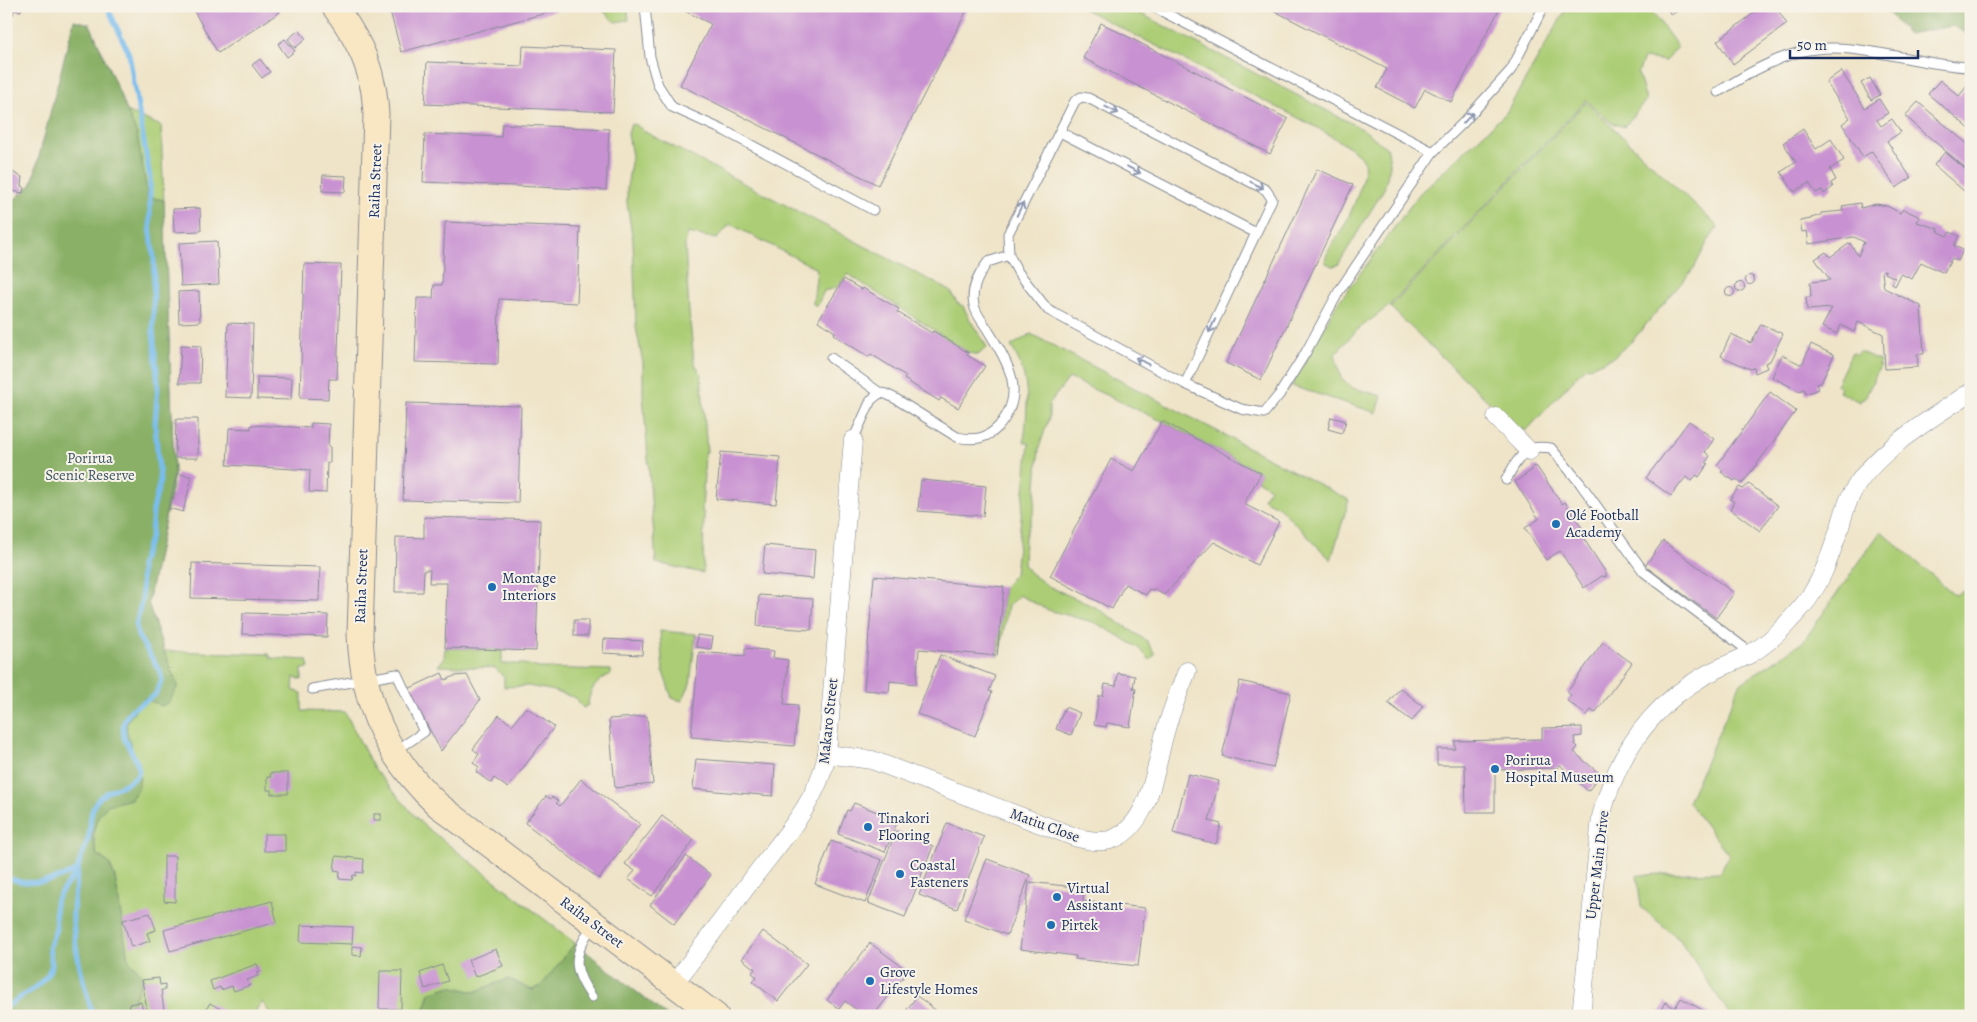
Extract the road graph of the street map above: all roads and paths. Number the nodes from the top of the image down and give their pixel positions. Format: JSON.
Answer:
{"nodes":[{"id":1,"x":334,"y":6,"type":"edge"},
{"id":2,"x":644,"y":6,"type":"edge"},
{"id":3,"x":1152,"y":6,"type":"edge"},
{"id":4,"x":1544,"y":6,"type":"edge"},
{"id":5,"x":1971,"y":68,"type":"edge"},
{"id":6,"x":1718,"y":92,"type":"dead end"},
{"id":7,"x":1060,"y":132,"type":"junction"},
{"id":8,"x":1433,"y":152,"type":"junction"},
{"id":9,"x":873,"y":210,"type":"dead end"},
{"id":10,"x":1256,"y":233,"type":"junction"},
{"id":11,"x":1009,"y":255,"type":"junction"},
{"id":12,"x":831,"y":358,"type":"dead end"},
{"id":13,"x":1185,"y":384,"type":"junction"},
{"id":14,"x":1971,"y":392,"type":"edge"},
{"id":15,"x":880,"y":393,"type":"junction"},
{"id":16,"x":1496,"y":417,"type":"dead end"},
{"id":17,"x":853,"y":440,"type":"joint"},
{"id":18,"x":1529,"y":451,"type":"junction"},
{"id":19,"x":1506,"y":480,"type":"dead end"},
{"id":20,"x":1751,"y":654,"type":"junction"},
{"id":21,"x":1187,"y":671,"type":"dead end"},
{"id":22,"x":364,"y":680,"type":"junction"},
{"id":23,"x":312,"y":689,"type":"dead end"},
{"id":24,"x":394,"y":752,"type":"junction"},
{"id":25,"x":827,"y":754,"type":"junction"},
{"id":26,"x":594,"y":923,"type":"junction"},
{"id":27,"x":674,"y":984,"type":"junction"},
{"id":28,"x":592,"y":997,"type":"dead end"},
{"id":29,"x":716,"y":1016,"type":"edge"},
{"id":30,"x":1581,"y":1016,"type":"edge"}],
"edges":[{"from":1,"to":22,"type":"main road","name":"Raiha Street"},
{"from":2,"to":9,"type":"lane"},
{"from":3,"to":8,"type":"lane"},
{"from":8,"to":4,"type":"lane","one_way":true},
{"from":5,"to":6,"type":"lane"},
{"from":7,"to":10,"type":"lane","one_way":true},
{"from":7,"to":10,"type":"lane","one_way":true},
{"from":11,"to":7,"type":"lane","one_way":true},
{"from":8,"to":13,"type":"lane"},
{"from":10,"to":13,"type":"lane","one_way":true},
{"from":13,"to":11,"type":"lane","one_way":true},
{"from":11,"to":15,"type":"lane"},
{"from":12,"to":15,"type":"lane"},
{"from":14,"to":20,"type":"street","name":"Upper Main Drive"},
{"from":15,"to":17,"type":"lane"},
{"from":16,"to":18,"type":"street"},
{"from":17,"to":25,"type":"street","name":"Makaro Street"},
{"from":18,"to":19,"type":"lane"},
{"from":18,"to":20,"type":"lane"},
{"from":20,"to":30,"type":"street","name":"Upper Main Drive"},
{"from":21,"to":25,"type":"street","name":"Matiu Close"},
{"from":22,"to":23,"type":"lane"},
{"from":22,"to":24,"type":"main road","name":"Raiha Street"},
{"from":22,"to":24,"type":"lane"},
{"from":24,"to":26,"type":"main road","name":"Raiha Street"},
{"from":25,"to":27,"type":"street","name":"Makaro Street"},
{"from":26,"to":27,"type":"main road","name":"Raiha Street"},
{"from":26,"to":28,"type":"lane"},
{"from":27,"to":29,"type":"main road","name":"Raiha Street"}]}
